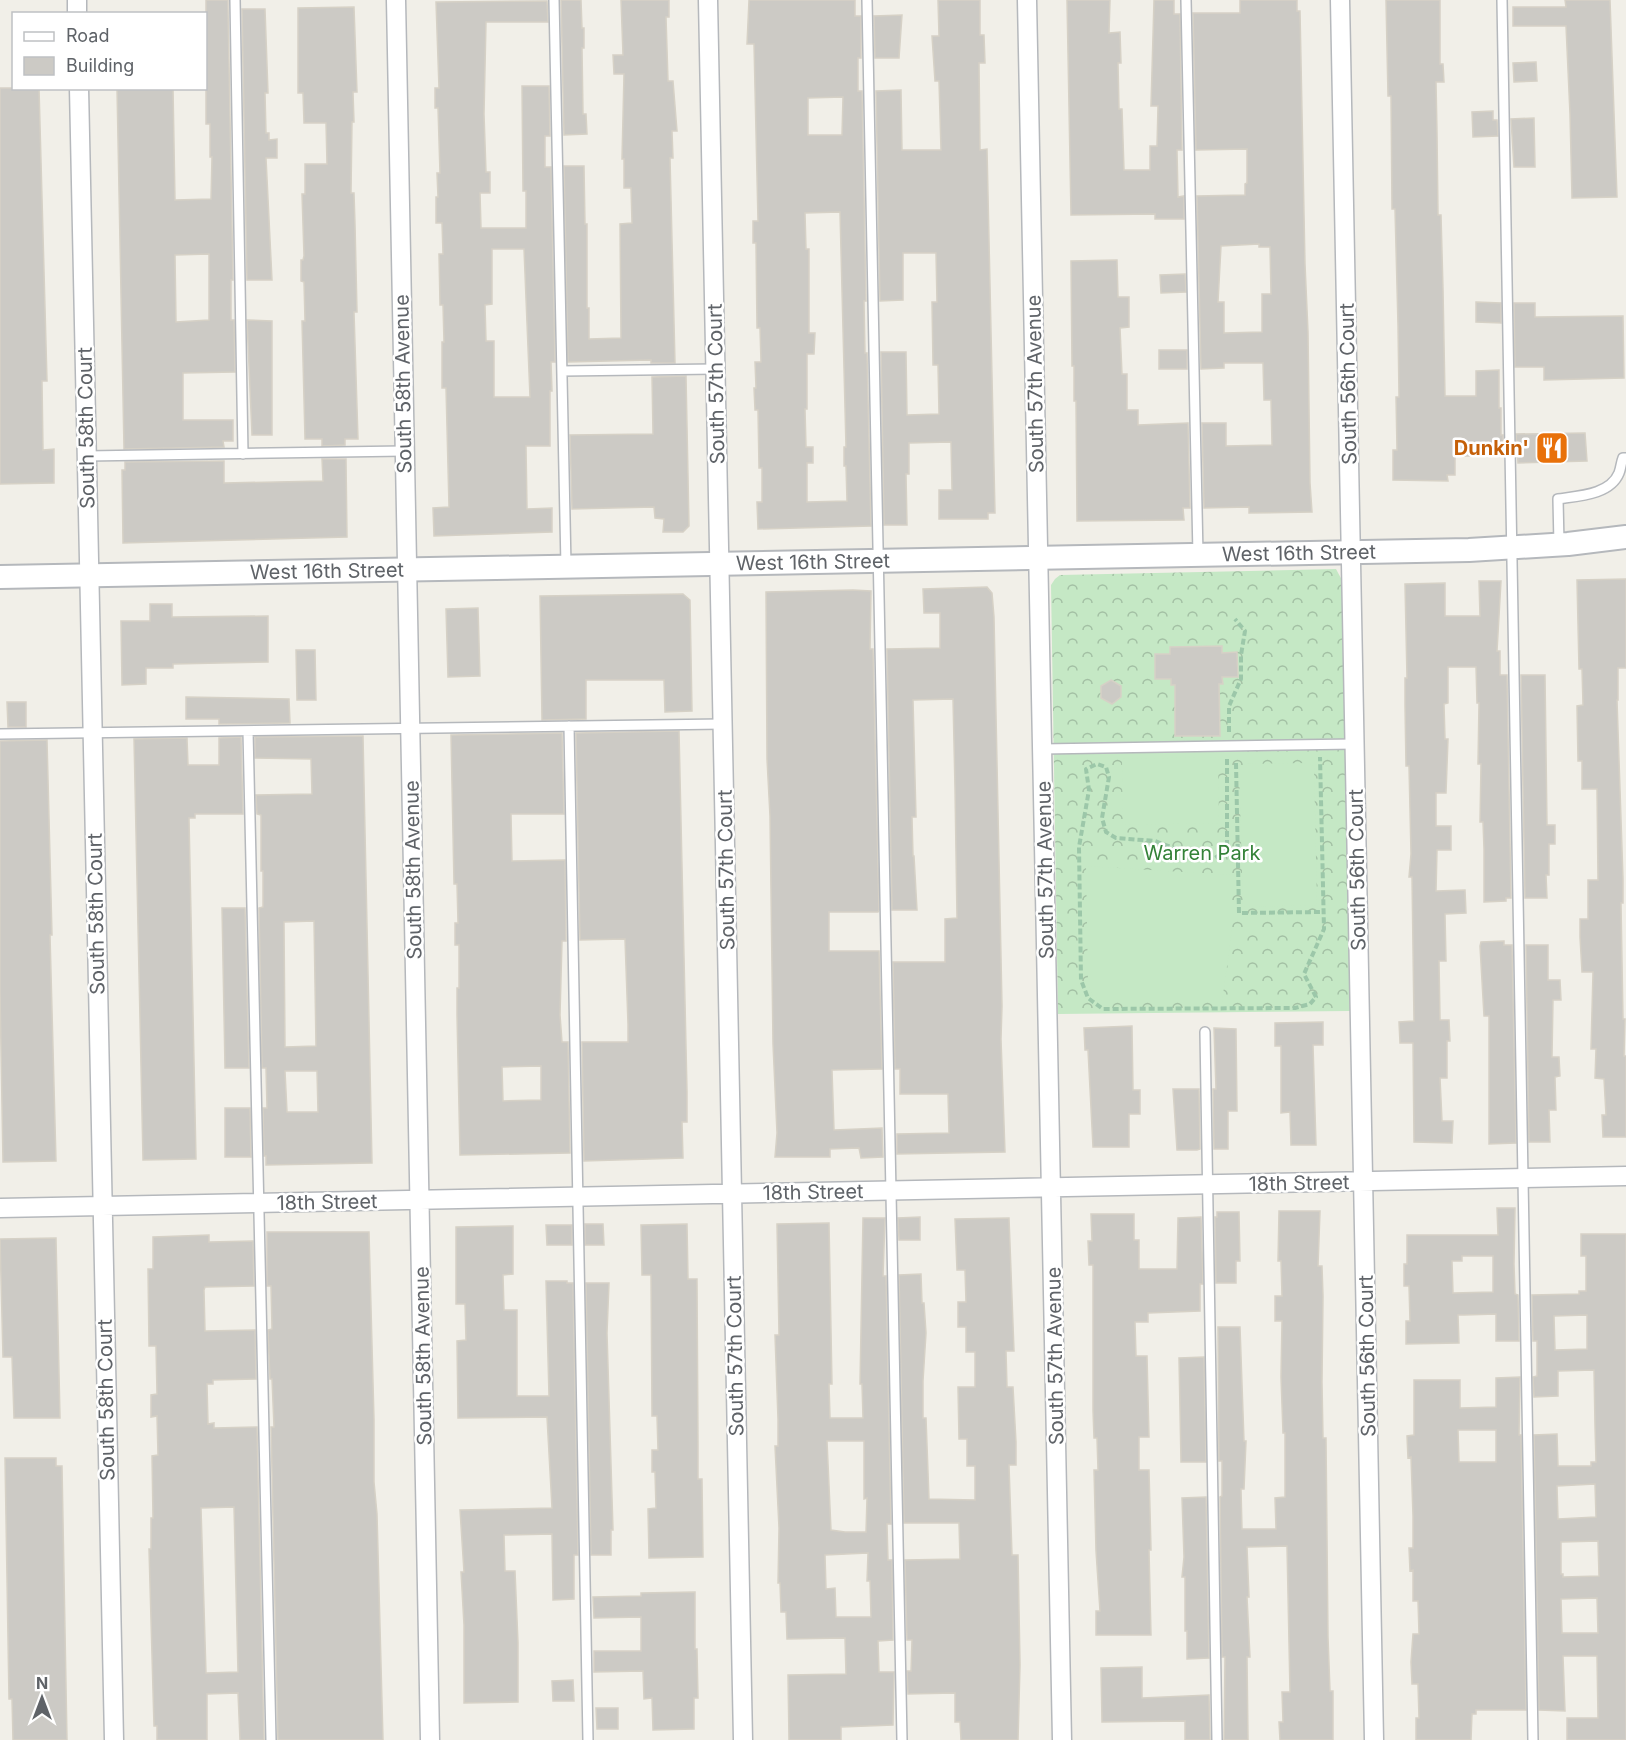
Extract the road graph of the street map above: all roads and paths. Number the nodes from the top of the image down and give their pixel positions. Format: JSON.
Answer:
{"nodes":[{"id":1,"x":235,"y":0,"type":"edge"},
{"id":2,"x":396,"y":0,"type":"edge"},
{"id":3,"x":554,"y":0,"type":"edge"},
{"id":4,"x":708,"y":0,"type":"edge"},
{"id":5,"x":867,"y":0,"type":"edge"},
{"id":6,"x":1027,"y":0,"type":"edge"},
{"id":7,"x":1186,"y":0,"type":"edge"},
{"id":8,"x":1340,"y":0,"type":"edge"},
{"id":9,"x":1502,"y":0,"type":"edge"},
{"id":10,"x":79,"y":90,"type":"edge"},
{"id":11,"x":716,"y":369,"type":"junction"},
{"id":12,"x":562,"y":371,"type":"junction"},
{"id":13,"x":404,"y":451,"type":"junction"},
{"id":14,"x":243,"y":453,"type":"junction"},
{"id":15,"x":87,"y":456,"type":"junction"},
{"id":16,"x":1626,"y":458,"type":"edge"},
{"id":17,"x":1626,"y":537,"type":"edge"},
{"id":18,"x":1559,"y":544,"type":"junction"},
{"id":19,"x":1512,"y":548,"type":"junction"},
{"id":20,"x":1351,"y":552,"type":"junction"},
{"id":21,"x":1198,"y":555,"type":"junction"},
{"id":22,"x":1038,"y":558,"type":"junction"},
{"id":23,"x":878,"y":561,"type":"junction"},
{"id":24,"x":720,"y":564,"type":"junction"},
{"id":25,"x":566,"y":566,"type":"junction"},
{"id":26,"x":407,"y":570,"type":"junction"},
{"id":27,"x":89,"y":575,"type":"junction"},
{"id":28,"x":0,"y":577,"type":"edge"},
{"id":29,"x":1235,"y":619,"type":"dead end"},
{"id":30,"x":723,"y":724,"type":"junction"},
{"id":31,"x":569,"y":726,"type":"junction"},
{"id":32,"x":410,"y":728,"type":"junction"},
{"id":33,"x":248,"y":731,"type":"junction"},
{"id":34,"x":92,"y":733,"type":"junction"},
{"id":35,"x":0,"y":734,"type":"edge"},
{"id":36,"x":1355,"y":744,"type":"junction"},
{"id":37,"x":1230,"y":745,"type":"junction"},
{"id":38,"x":1042,"y":749,"type":"junction"},
{"id":39,"x":1316,"y":753,"type":"dead end"},
{"id":40,"x":1236,"y":763,"type":"dead end"},
{"id":41,"x":1323,"y":912,"type":"junction"},
{"id":42,"x":1205,"y":1032,"type":"dead end"},
{"id":43,"x":1626,"y":1176,"type":"edge"},
{"id":44,"x":1524,"y":1179,"type":"junction"},
{"id":45,"x":1363,"y":1181,"type":"junction"},
{"id":46,"x":1208,"y":1185,"type":"junction"},
{"id":47,"x":1051,"y":1188,"type":"junction"},
{"id":48,"x":891,"y":1191,"type":"junction"},
{"id":49,"x":732,"y":1194,"type":"junction"},
{"id":50,"x":578,"y":1197,"type":"junction"},
{"id":51,"x":419,"y":1200,"type":"junction"},
{"id":52,"x":259,"y":1203,"type":"junction"},
{"id":53,"x":102,"y":1206,"type":"junction"},
{"id":54,"x":0,"y":1208,"type":"edge"},
{"id":55,"x":114,"y":1740,"type":"edge"},
{"id":56,"x":271,"y":1740,"type":"edge"},
{"id":57,"x":430,"y":1740,"type":"edge"},
{"id":58,"x":588,"y":1740,"type":"edge"},
{"id":59,"x":743,"y":1740,"type":"edge"},
{"id":60,"x":902,"y":1740,"type":"edge"},
{"id":61,"x":1062,"y":1740,"type":"edge"},
{"id":62,"x":1218,"y":1740,"type":"edge"},
{"id":63,"x":1374,"y":1740,"type":"edge"},
{"id":64,"x":1533,"y":1740,"type":"edge"}],
"edges":[{"from":1,"to":14,"type":"lane"},
{"from":2,"to":13,"type":"street","name":"South 58th Avenue"},
{"from":3,"to":12,"type":"lane"},
{"from":4,"to":11,"type":"street","name":"South 57th Court"},
{"from":5,"to":23,"type":"lane"},
{"from":6,"to":22,"type":"street","name":"South 57th Avenue"},
{"from":7,"to":21,"type":"lane"},
{"from":8,"to":20,"type":"street","name":"South 56th Court"},
{"from":9,"to":19,"type":"lane"},
{"from":10,"to":15,"type":"street","name":"South 58th Court"},
{"from":11,"to":12,"type":"lane"},
{"from":11,"to":24,"type":"street","name":"South 57th Court"},
{"from":12,"to":25,"type":"lane"},
{"from":13,"to":14,"type":"lane"},
{"from":13,"to":26,"type":"street","name":"South 58th Avenue"},
{"from":14,"to":15,"type":"lane"},
{"from":15,"to":27,"type":"street","name":"South 58th Court"},
{"from":16,"to":18,"type":"lane"},
{"from":17,"to":18,"type":"street","name":"West 16th Street"},
{"from":18,"to":19,"type":"street","name":"West 16th Street"},
{"from":19,"to":20,"type":"street","name":"West 16th Street"},
{"from":19,"to":44,"type":"lane"},
{"from":20,"to":21,"type":"street","name":"West 16th Street"},
{"from":20,"to":36,"type":"street","name":"South 56th Court"},
{"from":21,"to":22,"type":"street","name":"West 16th Street"},
{"from":22,"to":23,"type":"street","name":"West 16th Street"},
{"from":22,"to":38,"type":"street","name":"South 57th Avenue"},
{"from":23,"to":24,"type":"street","name":"West 16th Street"},
{"from":23,"to":48,"type":"lane"},
{"from":24,"to":25,"type":"street","name":"West 16th Street"},
{"from":24,"to":30,"type":"street","name":"South 57th Court"},
{"from":25,"to":26,"type":"street","name":"West 16th Street"},
{"from":26,"to":27,"type":"street","name":"West 16th Street"},
{"from":26,"to":32,"type":"street","name":"South 58th Avenue"},
{"from":27,"to":28,"type":"street","name":"West 16th Street"},
{"from":27,"to":34,"type":"street","name":"South 58th Court"},
{"from":29,"to":37,"type":"path"},
{"from":30,"to":31,"type":"lane"},
{"from":30,"to":49,"type":"street","name":"South 57th Court"},
{"from":31,"to":32,"type":"lane"},
{"from":31,"to":50,"type":"lane"},
{"from":32,"to":33,"type":"lane"},
{"from":32,"to":51,"type":"street","name":"South 58th Avenue"},
{"from":33,"to":34,"type":"lane"},
{"from":33,"to":52,"type":"lane"},
{"from":34,"to":35,"type":"lane"},
{"from":34,"to":53,"type":"street","name":"South 58th Court"},
{"from":36,"to":37,"type":"lane"},
{"from":36,"to":45,"type":"street","name":"South 56th Court"},
{"from":37,"to":38,"type":"lane"},
{"from":37,"to":41,"type":"path"},
{"from":38,"to":47,"type":"street","name":"South 57th Avenue"},
{"from":39,"to":41,"type":"path"},
{"from":40,"to":41,"type":"path"},
{"from":42,"to":46,"type":"lane"},
{"from":43,"to":44,"type":"street","name":"18th Street"},
{"from":44,"to":45,"type":"street","name":"18th Street"},
{"from":44,"to":64,"type":"lane"},
{"from":45,"to":46,"type":"street","name":"18th Street"},
{"from":45,"to":63,"type":"street","name":"South 56th Court"},
{"from":46,"to":47,"type":"street","name":"18th Street"},
{"from":46,"to":62,"type":"lane"},
{"from":47,"to":48,"type":"street","name":"18th Street"},
{"from":47,"to":61,"type":"street","name":"South 57th Avenue"},
{"from":48,"to":49,"type":"street","name":"18th Street"},
{"from":48,"to":60,"type":"lane"},
{"from":49,"to":50,"type":"street","name":"18th Street"},
{"from":49,"to":59,"type":"street","name":"South 57th Court"},
{"from":50,"to":51,"type":"street","name":"18th Street"},
{"from":50,"to":58,"type":"lane"},
{"from":51,"to":52,"type":"street","name":"18th Street"},
{"from":51,"to":57,"type":"street","name":"South 58th Avenue"},
{"from":52,"to":53,"type":"street","name":"18th Street"},
{"from":52,"to":56,"type":"lane"},
{"from":53,"to":54,"type":"street","name":"18th Street"},
{"from":53,"to":55,"type":"street","name":"South 58th Court"}]}
